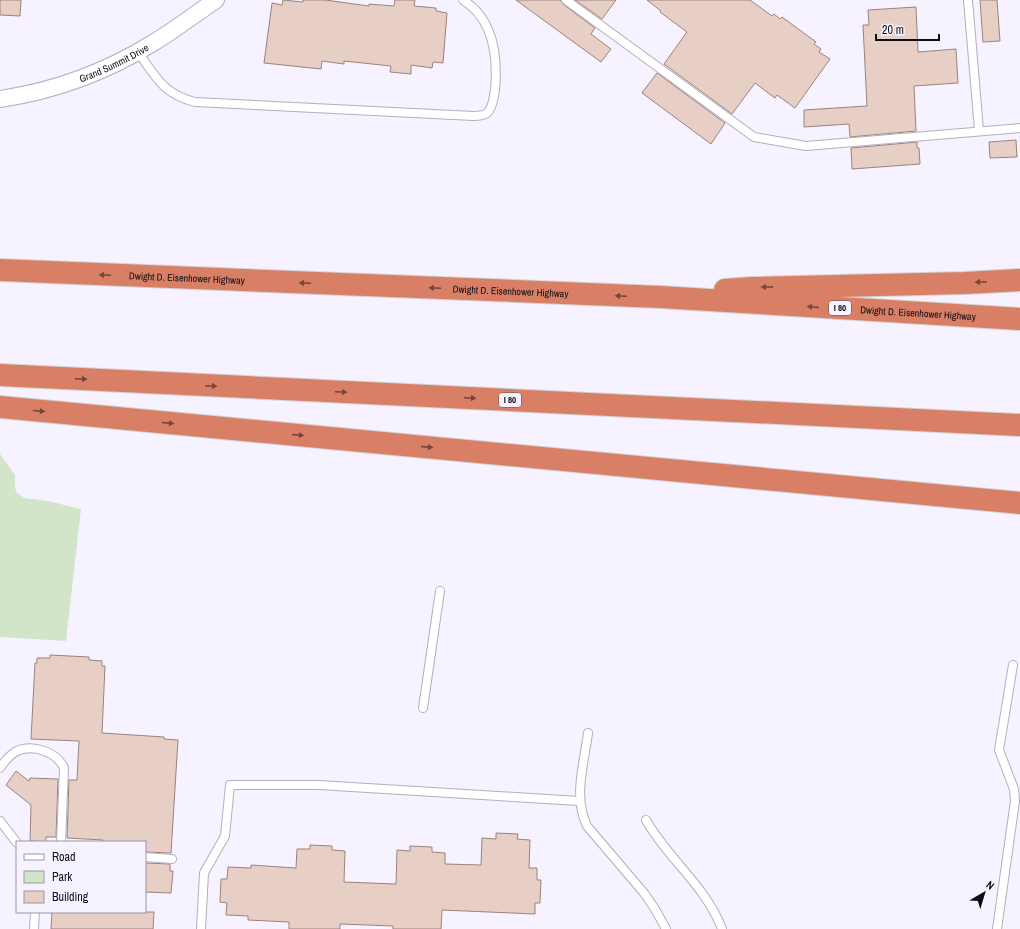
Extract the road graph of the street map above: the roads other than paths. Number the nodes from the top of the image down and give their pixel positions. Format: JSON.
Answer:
{"nodes":[{"id":1,"x":216,"y":0,"type":"edge"},
{"id":2,"x":463,"y":0,"type":"edge"},
{"id":3,"x":566,"y":0,"type":"edge"},
{"id":4,"x":968,"y":0,"type":"edge"},
{"id":5,"x":138,"y":52,"type":"junction"},
{"id":6,"x":0,"y":99,"type":"edge"},
{"id":7,"x":1020,"y":128,"type":"edge"},
{"id":8,"x":979,"y":130,"type":"junction"},
{"id":9,"x":0,"y":270,"type":"edge"},
{"id":10,"x":1020,"y":280,"type":"edge"},
{"id":11,"x":660,"y":297,"type":"junction"},
{"id":12,"x":1020,"y":319,"type":"edge"},
{"id":13,"x":0,"y":375,"type":"edge"},
{"id":14,"x":0,"y":407,"type":"edge"},
{"id":15,"x":1020,"y":425,"type":"edge"},
{"id":16,"x":1020,"y":503,"type":"edge"},
{"id":17,"x":440,"y":591,"type":"dead end"},
{"id":18,"x":1012,"y":665,"type":"dead end"},
{"id":19,"x":423,"y":708,"type":"dead end"},
{"id":20,"x":588,"y":733,"type":"dead end"},
{"id":21,"x":0,"y":768,"type":"edge"},
{"id":22,"x":1020,"y":787,"type":"edge"},
{"id":23,"x":579,"y":801,"type":"junction"},
{"id":24,"x":1015,"y":801,"type":"junction"},
{"id":25,"x":646,"y":820,"type":"dead end"},
{"id":26,"x":0,"y":821,"type":"edge"},
{"id":27,"x":61,"y":841,"type":"edge"},
{"id":28,"x":16,"y":842,"type":"edge"},
{"id":29,"x":146,"y":857,"type":"edge"},
{"id":30,"x":172,"y":859,"type":"dead end"},
{"id":31,"x":35,"y":913,"type":"edge"},
{"id":32,"x":662,"y":928,"type":"edge"},
{"id":33,"x":34,"y":929,"type":"edge"},
{"id":34,"x":201,"y":929,"type":"edge"},
{"id":35,"x":722,"y":929,"type":"edge"},
{"id":36,"x":997,"y":929,"type":"edge"}],
"edges":[{"from":1,"to":5,"type":"street","name":"Grand Summit Drive"},
{"from":2,"to":5,"type":"lane"},
{"from":3,"to":8,"type":"lane"},
{"from":4,"to":8,"type":"lane"},
{"from":5,"to":6,"type":"street","name":"Grand Summit Drive"},
{"from":7,"to":8,"type":"lane"},
{"from":11,"to":9,"type":"highway","name":"Dwight D. Eisenhower Highway","number":"I 80","one_way":true},
{"from":10,"to":11,"type":"highway","one_way":true},
{"from":12,"to":11,"type":"highway","name":"Dwight D. Eisenhower Highway","number":"I 80","one_way":true},
{"from":13,"to":15,"type":"highway","number":"I 80","one_way":true},
{"from":14,"to":16,"type":"highway","one_way":true},
{"from":17,"to":19,"type":"lane"},
{"from":18,"to":24,"type":"lane"},
{"from":20,"to":23,"type":"lane"},
{"from":21,"to":27,"type":"lane"},
{"from":22,"to":24,"type":"lane"},
{"from":23,"to":32,"type":"lane"},
{"from":23,"to":34,"type":"lane"},
{"from":24,"to":36,"type":"lane"},
{"from":25,"to":35,"type":"lane"},
{"from":26,"to":28,"type":"lane"},
{"from":29,"to":30,"type":"lane"},
{"from":31,"to":33,"type":"lane"}]}
